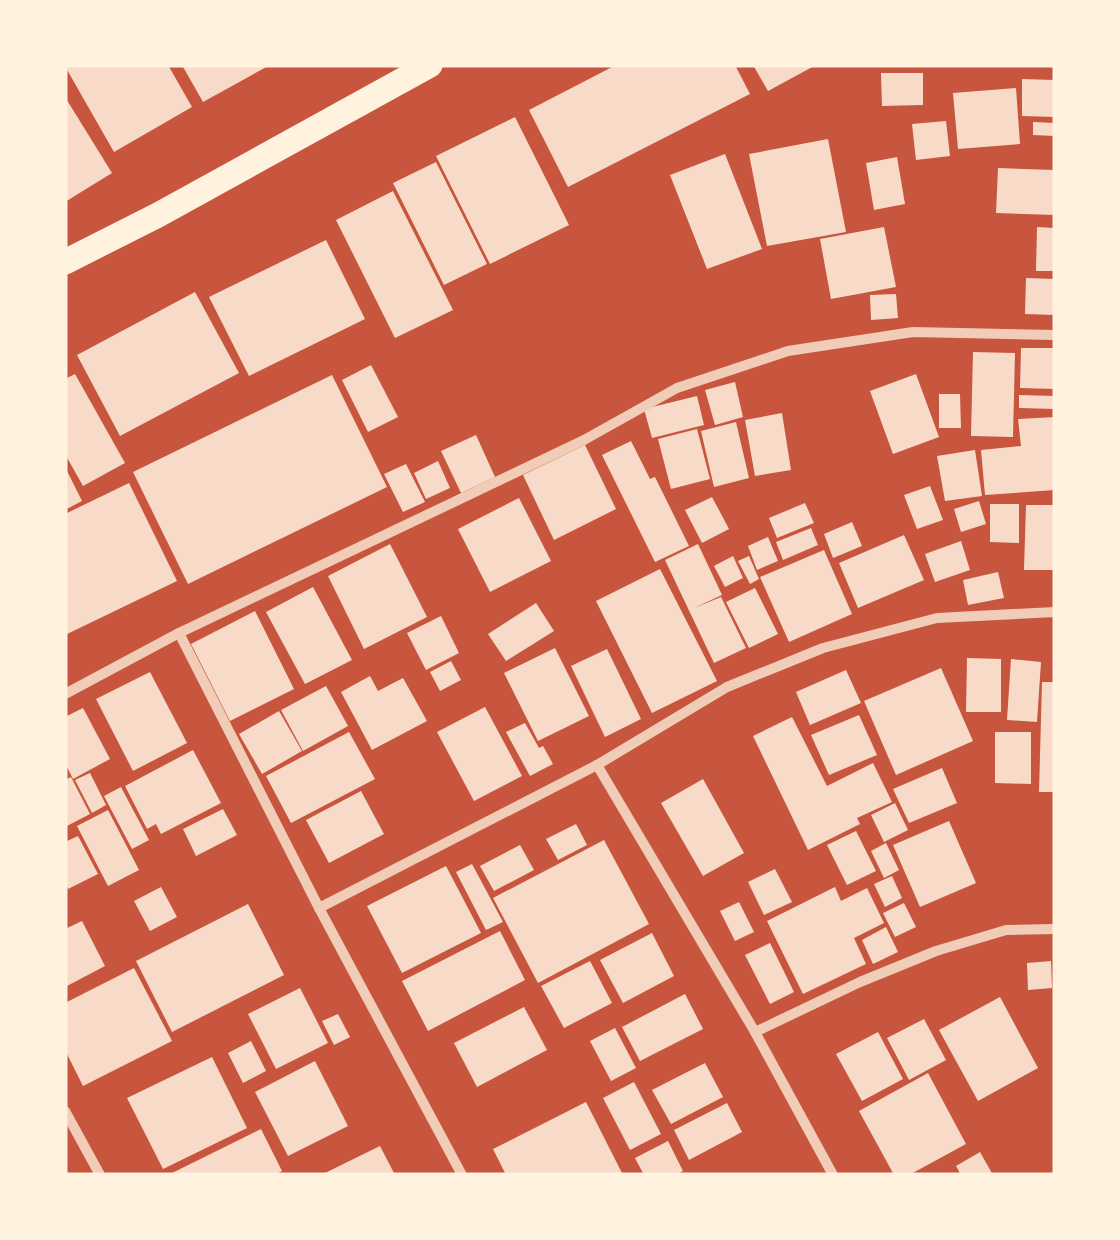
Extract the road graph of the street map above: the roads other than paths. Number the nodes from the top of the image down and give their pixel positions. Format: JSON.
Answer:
{"nodes":[{"id":1,"x":430,"y":65,"type":"edge"},
{"id":2,"x":65,"y":262,"type":"edge"},
{"id":3,"x":1055,"y":335,"type":"edge"},
{"id":4,"x":1055,"y":612,"type":"edge"},
{"id":5,"x":179,"y":633,"type":"junction"},
{"id":6,"x":65,"y":694,"type":"edge"},
{"id":7,"x":597,"y":764,"type":"junction"},
{"id":8,"x":319,"y":908,"type":"junction"},
{"id":9,"x":1055,"y":928,"type":"edge"},
{"id":10,"x":754,"y":1032,"type":"junction"},
{"id":11,"x":65,"y":1111,"type":"edge"},
{"id":12,"x":100,"y":1175,"type":"edge"},
{"id":13,"x":462,"y":1175,"type":"edge"},
{"id":14,"x":833,"y":1175,"type":"edge"}],
"edges":[{"from":1,"to":2,"type":"main road"},
{"from":3,"to":5,"type":"street"},
{"from":4,"to":7,"type":"street"},
{"from":5,"to":6,"type":"street"},
{"from":5,"to":8,"type":"street"},
{"from":7,"to":8,"type":"street"},
{"from":7,"to":10,"type":"street"},
{"from":8,"to":13,"type":"street"},
{"from":9,"to":10,"type":"street"},
{"from":10,"to":14,"type":"street"},
{"from":11,"to":12,"type":"street"}]}
